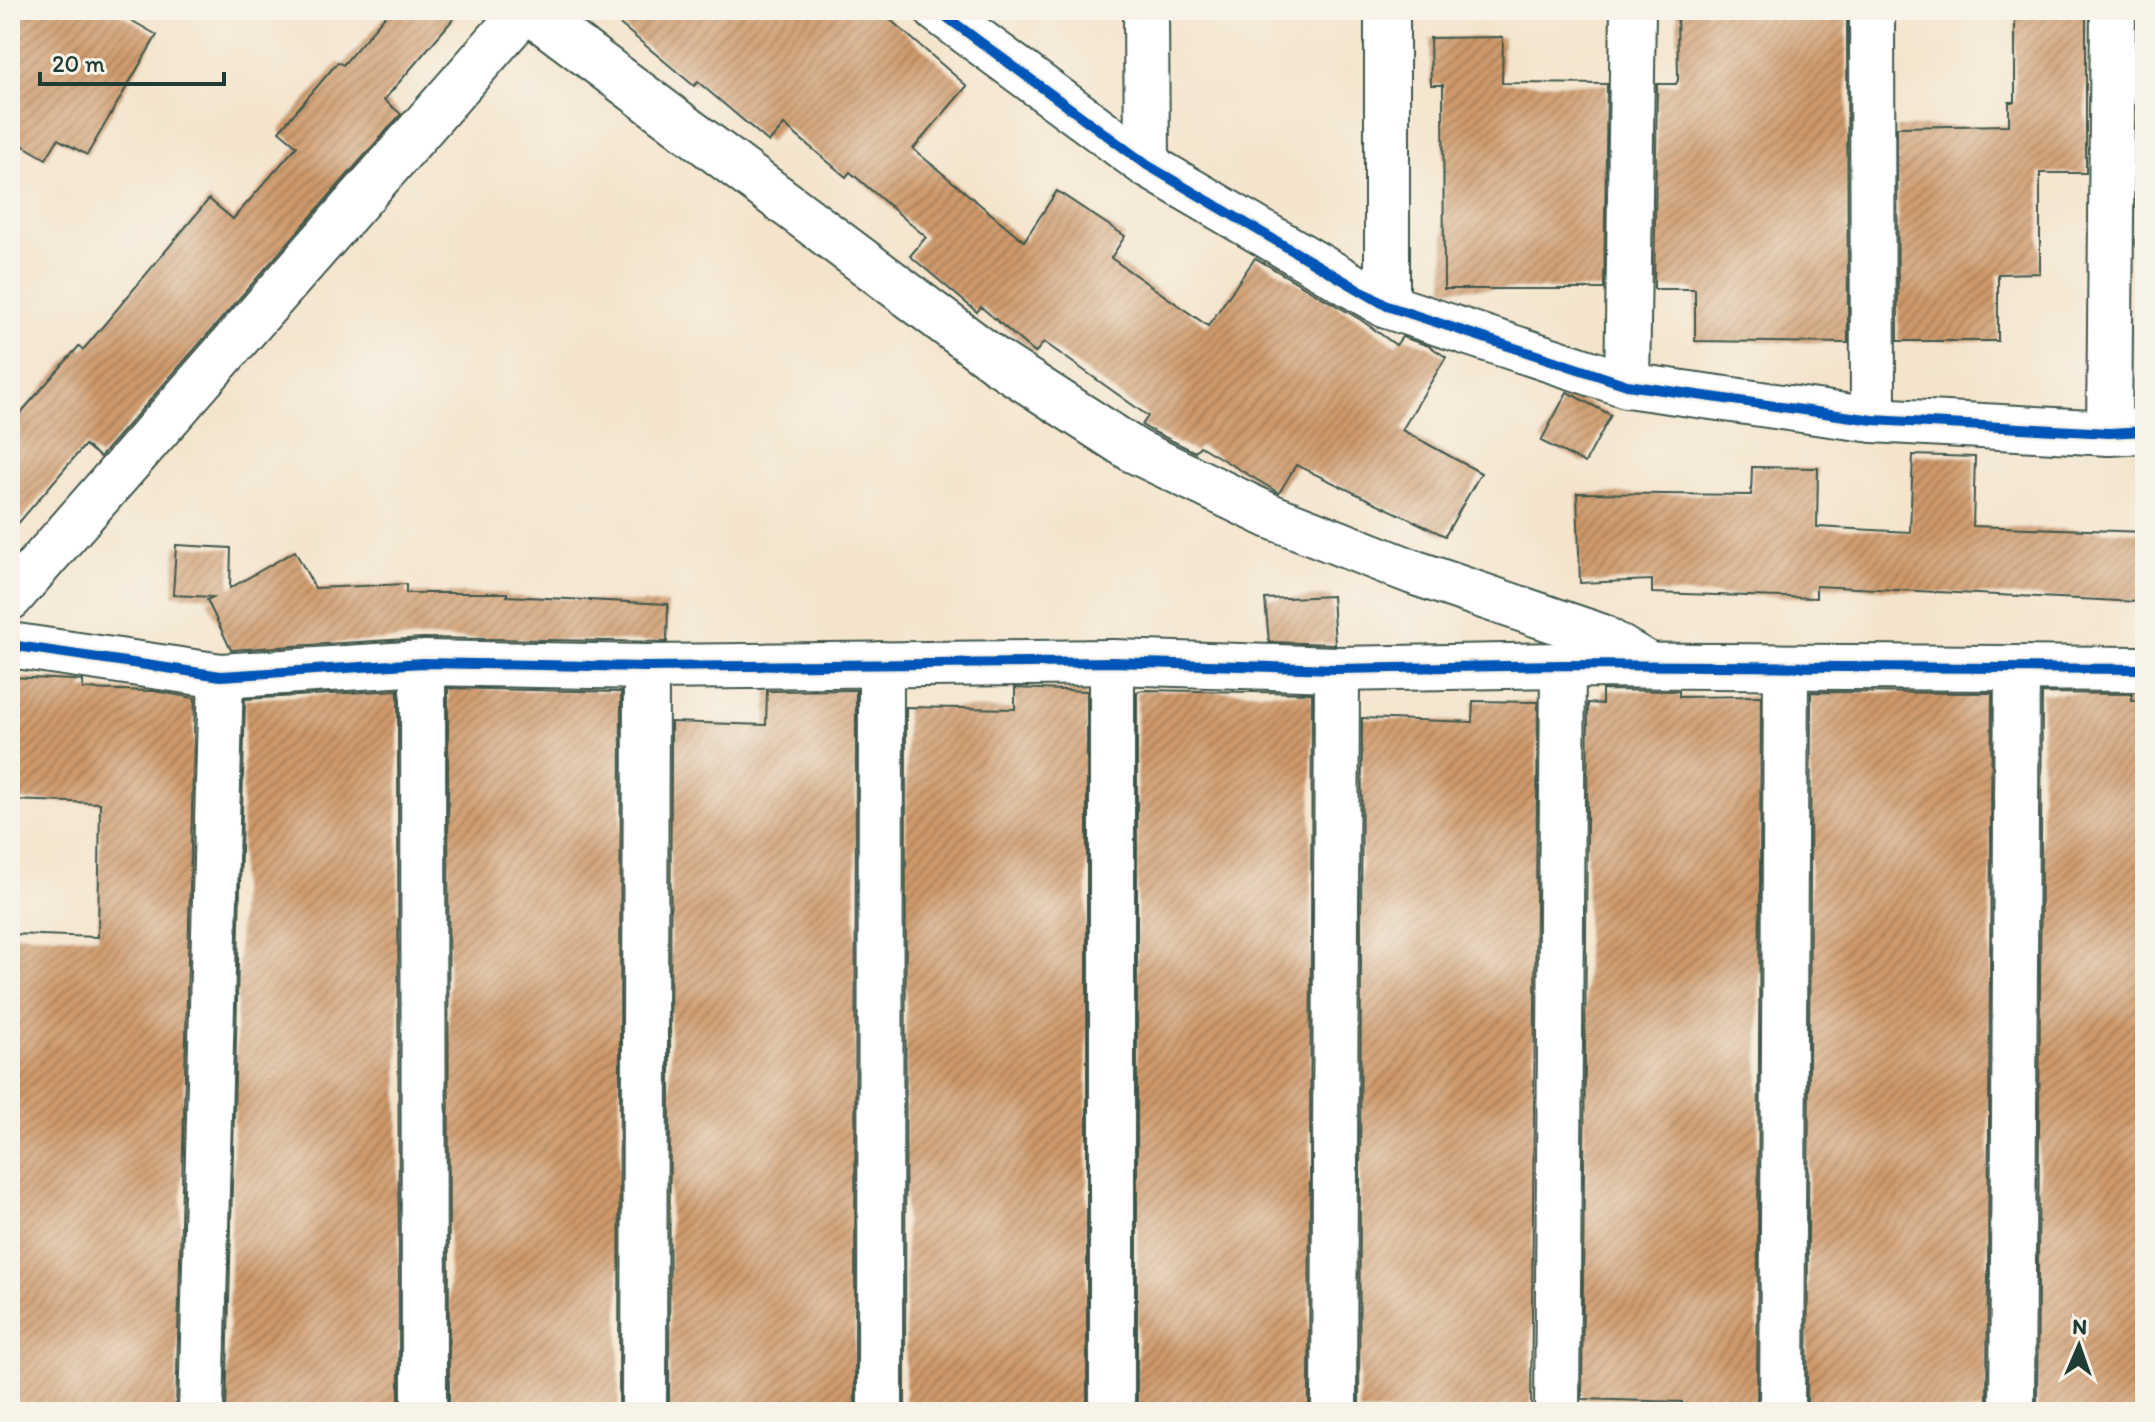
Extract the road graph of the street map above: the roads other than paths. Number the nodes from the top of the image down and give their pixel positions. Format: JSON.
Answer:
{"nodes":[{"id":1,"x":526,"y":10,"type":"edge"},
{"id":2,"x":937,"y":10,"type":"edge"},
{"id":3,"x":1146,"y":10,"type":"edge"},
{"id":4,"x":1387,"y":10,"type":"edge"},
{"id":5,"x":1633,"y":10,"type":"edge"},
{"id":6,"x":1872,"y":10,"type":"edge"},
{"id":7,"x":2113,"y":10,"type":"edge"},
{"id":8,"x":1147,"y":165,"type":"junction"},
{"id":9,"x":1387,"y":306,"type":"junction"},
{"id":10,"x":1627,"y":385,"type":"junction"},
{"id":11,"x":1873,"y":420,"type":"junction"},
{"id":12,"x":2127,"y":432,"type":"edge"},
{"id":13,"x":10,"y":598,"type":"edge"},
{"id":14,"x":10,"y":645,"type":"edge"},
{"id":15,"x":1112,"y":662,"type":"junction"},
{"id":16,"x":423,"y":663,"type":"junction"},
{"id":17,"x":881,"y":664,"type":"junction"},
{"id":18,"x":1563,"y":665,"type":"junction"},
{"id":19,"x":1649,"y":666,"type":"junction"},
{"id":20,"x":646,"y":667,"type":"junction"},
{"id":21,"x":1786,"y":667,"type":"junction"},
{"id":22,"x":1337,"y":669,"type":"junction"},
{"id":23,"x":2145,"y":669,"type":"edge"},
{"id":24,"x":2017,"y":670,"type":"junction"},
{"id":25,"x":221,"y":676,"type":"junction"},
{"id":26,"x":201,"y":1412,"type":"edge"},
{"id":27,"x":424,"y":1412,"type":"edge"},
{"id":28,"x":644,"y":1412,"type":"edge"},
{"id":29,"x":880,"y":1412,"type":"edge"},
{"id":30,"x":1112,"y":1412,"type":"edge"},
{"id":31,"x":1334,"y":1412,"type":"edge"},
{"id":32,"x":1557,"y":1412,"type":"edge"},
{"id":33,"x":1782,"y":1412,"type":"edge"},
{"id":34,"x":2012,"y":1412,"type":"edge"}],
"edges":[{"from":1,"to":13,"type":"street"},
{"from":1,"to":19,"type":"street"},
{"from":2,"to":8,"type":"street"},
{"from":3,"to":8,"type":"street"},
{"from":4,"to":9,"type":"street"},
{"from":5,"to":10,"type":"street"},
{"from":6,"to":11,"type":"street"},
{"from":7,"to":12,"type":"street"},
{"from":8,"to":9,"type":"street"},
{"from":9,"to":10,"type":"street"},
{"from":10,"to":11,"type":"street"},
{"from":11,"to":12,"type":"street"},
{"from":14,"to":25,"type":"street"},
{"from":15,"to":17,"type":"street"},
{"from":15,"to":22,"type":"street"},
{"from":15,"to":30,"type":"street"},
{"from":16,"to":20,"type":"street"},
{"from":16,"to":25,"type":"street"},
{"from":16,"to":27,"type":"street"},
{"from":17,"to":20,"type":"street"},
{"from":17,"to":29,"type":"street"},
{"from":18,"to":19,"type":"street"},
{"from":18,"to":22,"type":"street"},
{"from":18,"to":32,"type":"street"},
{"from":19,"to":21,"type":"street"},
{"from":20,"to":28,"type":"street"},
{"from":21,"to":24,"type":"street"},
{"from":21,"to":33,"type":"street"},
{"from":22,"to":31,"type":"street"},
{"from":23,"to":24,"type":"street"},
{"from":24,"to":34,"type":"street"},
{"from":25,"to":26,"type":"street"}]}
